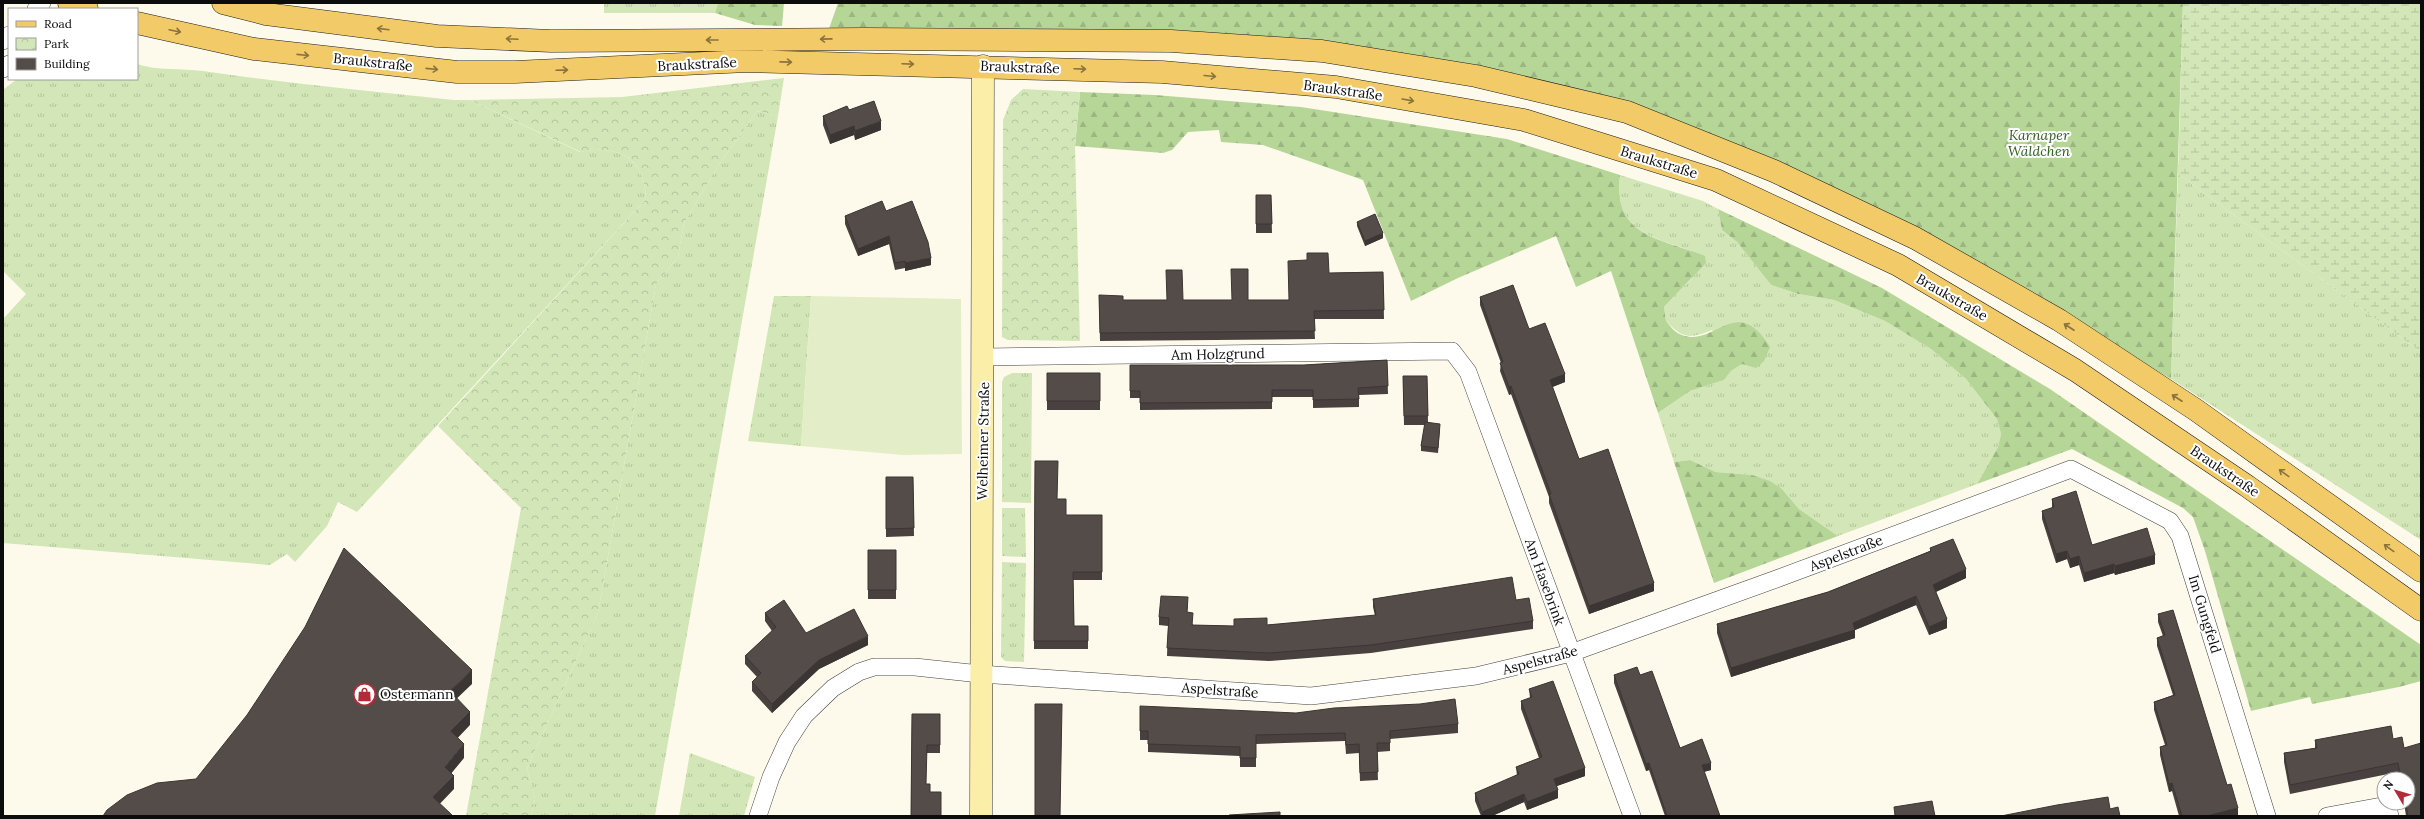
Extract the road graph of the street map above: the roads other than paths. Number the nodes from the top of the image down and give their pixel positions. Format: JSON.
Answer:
{"nodes":[{"id":1,"x":69,"y":3,"type":"edge"},
{"id":2,"x":223,"y":3,"type":"edge"},
{"id":3,"x":84,"y":8,"type":"edge"},
{"id":4,"x":138,"y":23,"type":"edge"},
{"id":5,"x":983,"y":66,"type":"junction"},
{"id":6,"x":1452,"y":351,"type":"joint"},
{"id":7,"x":983,"y":357,"type":"junction"},
{"id":8,"x":2071,"y":469,"type":"joint"},
{"id":9,"x":2421,"y":571,"type":"edge"},
{"id":10,"x":2421,"y":610,"type":"edge"},
{"id":11,"x":1571,"y":653,"type":"junction"},
{"id":12,"x":980,"y":674,"type":"junction"},
{"id":13,"x":758,"y":816,"type":"edge"},
{"id":14,"x":981,"y":816,"type":"edge"},
{"id":15,"x":1632,"y":816,"type":"edge"},
{"id":16,"x":2267,"y":816,"type":"edge"},
{"id":17,"x":2327,"y":816,"type":"edge"},
{"id":18,"x":2390,"y":816,"type":"edge"}],
"edges":[{"from":1,"to":3,"type":"main road"},
{"from":9,"to":2,"type":"main road","name":"Braukstraße","one_way":true},
{"from":4,"to":5,"type":"main road","name":"Braukstraße","one_way":true},
{"from":5,"to":7,"type":"street","name":"Welheimer Straße"},
{"from":5,"to":10,"type":"main road","name":"Braukstraße","one_way":true},
{"from":6,"to":7,"type":"street","name":"Am Holzgrund"},
{"from":6,"to":11,"type":"street","name":"Am Hasebrink"},
{"from":7,"to":12,"type":"street","name":"Welheimer Straße"},
{"from":8,"to":11,"type":"street","name":"Aspelstraße"},
{"from":8,"to":16,"type":"street","name":"Im Gungfeld"},
{"from":11,"to":12,"type":"street","name":"Aspelstraße"},
{"from":11,"to":15,"type":"street","name":"Am Hasebrink"},
{"from":12,"to":13,"type":"street","name":"Aspelstraße"},
{"from":12,"to":14,"type":"street","name":"Welheimer Straße"},
{"from":17,"to":18,"type":"street"}]}
